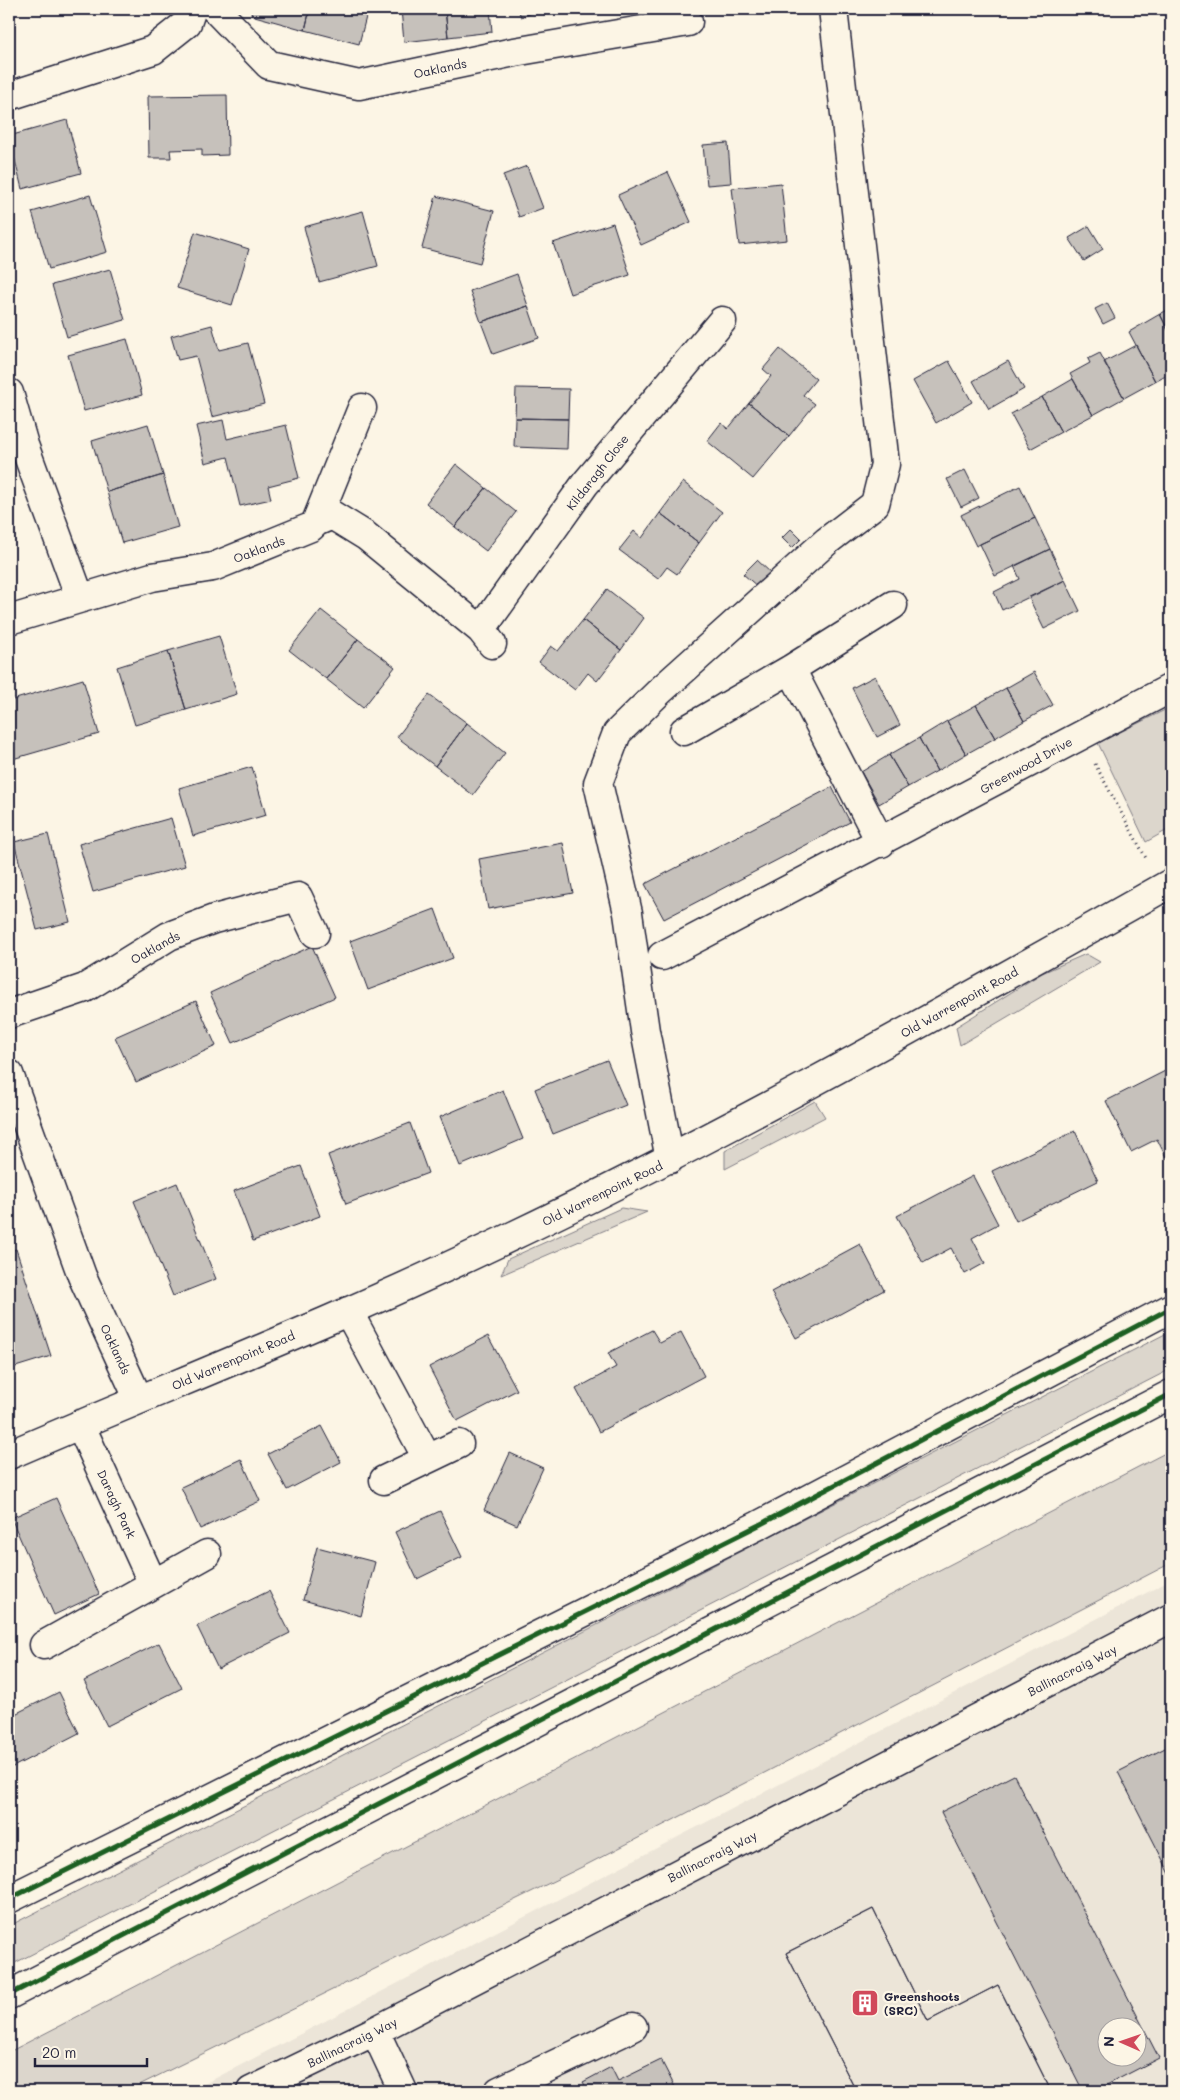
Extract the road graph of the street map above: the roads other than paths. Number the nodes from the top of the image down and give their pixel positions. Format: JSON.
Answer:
{"nodes":[{"id":1,"x":192,"y":9,"type":"edge"},
{"id":2,"x":215,"y":9,"type":"edge"},
{"id":3,"x":833,"y":9,"type":"edge"},
{"id":4,"x":688,"y":22,"type":"dead end"},
{"id":5,"x":9,"y":96,"type":"edge"},
{"id":6,"x":722,"y":321,"type":"dead end"},
{"id":7,"x":9,"y":393,"type":"edge"},
{"id":8,"x":362,"y":408,"type":"dead end"},
{"id":9,"x":316,"y":522,"type":"junction"},
{"id":10,"x":80,"y":598,"type":"junction"},
{"id":11,"x":893,"y":605,"type":"dead end"},
{"id":12,"x":9,"y":620,"type":"edge"},
{"id":13,"x":790,"y":670,"type":"junction"},
{"id":14,"x":1171,"y":688,"type":"edge"},
{"id":15,"x":684,"y":731,"type":"dead end"},
{"id":16,"x":880,"y":842,"type":"junction"},
{"id":17,"x":1171,"y":883,"type":"edge"},
{"id":18,"x":315,"y":933,"type":"dead end"},
{"id":19,"x":662,"y":956,"type":"dead end"},
{"id":20,"x":9,"y":1014,"type":"edge"},
{"id":21,"x":9,"y":1074,"type":"edge"},
{"id":22,"x":670,"y":1159,"type":"junction"},
{"id":23,"x":1171,"y":1308,"type":"edge"},
{"id":24,"x":348,"y":1311,"type":"junction"},
{"id":25,"x":1171,"y":1394,"type":"edge"},
{"id":26,"x":139,"y":1400,"type":"junction"},
{"id":27,"x":80,"y":1424,"type":"junction"},
{"id":28,"x":459,"y":1444,"type":"dead end"},
{"id":29,"x":9,"y":1455,"type":"edge"},
{"id":30,"x":427,"y":1458,"type":"junction"},
{"id":31,"x":384,"y":1480,"type":"dead end"},
{"id":32,"x":207,"y":1554,"type":"dead end"},
{"id":33,"x":153,"y":1584,"type":"junction"},
{"id":34,"x":1171,"y":1618,"type":"edge"},
{"id":35,"x":44,"y":1645,"type":"dead end"},
{"id":36,"x":9,"y":1899,"type":"edge"},
{"id":37,"x":9,"y":1994,"type":"edge"},
{"id":38,"x":633,"y":2028,"type":"dead end"},
{"id":39,"x":376,"y":2031,"type":"junction"},
{"id":40,"x":251,"y":2091,"type":"edge"},
{"id":41,"x":403,"y":2091,"type":"edge"},
{"id":42,"x":499,"y":2091,"type":"edge"}],
"edges":[{"from":1,"to":5,"type":"main road"},
{"from":2,"to":4,"type":"main road","name":"Oaklands"},
{"from":3,"to":22,"type":"main road"},
{"from":6,"to":9,"type":"main road","name":"Kildaragh Close"},
{"from":7,"to":10,"type":"main road"},
{"from":8,"to":9,"type":"main road"},
{"from":9,"to":10,"type":"main road","name":"Oaklands"},
{"from":10,"to":12,"type":"main road","name":"Oaklands"},
{"from":11,"to":13,"type":"main road"},
{"from":13,"to":15,"type":"main road"},
{"from":13,"to":16,"type":"main road"},
{"from":14,"to":16,"type":"main road","name":"Greenwood Drive"},
{"from":16,"to":19,"type":"main road","name":"Greenwood Drive"},
{"from":17,"to":22,"type":"main road","name":"Old Warrenpoint Road"},
{"from":18,"to":20,"type":"main road","name":"Oaklands"},
{"from":21,"to":26,"type":"main road","name":"Oaklands"},
{"from":22,"to":24,"type":"main road","name":"Old Warrenpoint Road"},
{"from":23,"to":36,"type":"main road"},
{"from":24,"to":26,"type":"main road","name":"Old Warrenpoint Road"},
{"from":24,"to":30,"type":"main road"},
{"from":25,"to":37,"type":"main road"},
{"from":26,"to":27,"type":"main road","name":"Old Warrenpoint Road"},
{"from":27,"to":29,"type":"main road","name":"Old Warrenpoint Road"},
{"from":27,"to":33,"type":"main road","name":"Daragh Park"},
{"from":28,"to":30,"type":"main road"},
{"from":30,"to":31,"type":"main road"},
{"from":32,"to":33,"type":"main road"},
{"from":33,"to":35,"type":"main road"},
{"from":34,"to":39,"type":"main road","name":"Ballinacraig Way"},
{"from":38,"to":42,"type":"main road"},
{"from":39,"to":40,"type":"main road","name":"Ballinacraig Way"},
{"from":39,"to":41,"type":"main road"}]}
